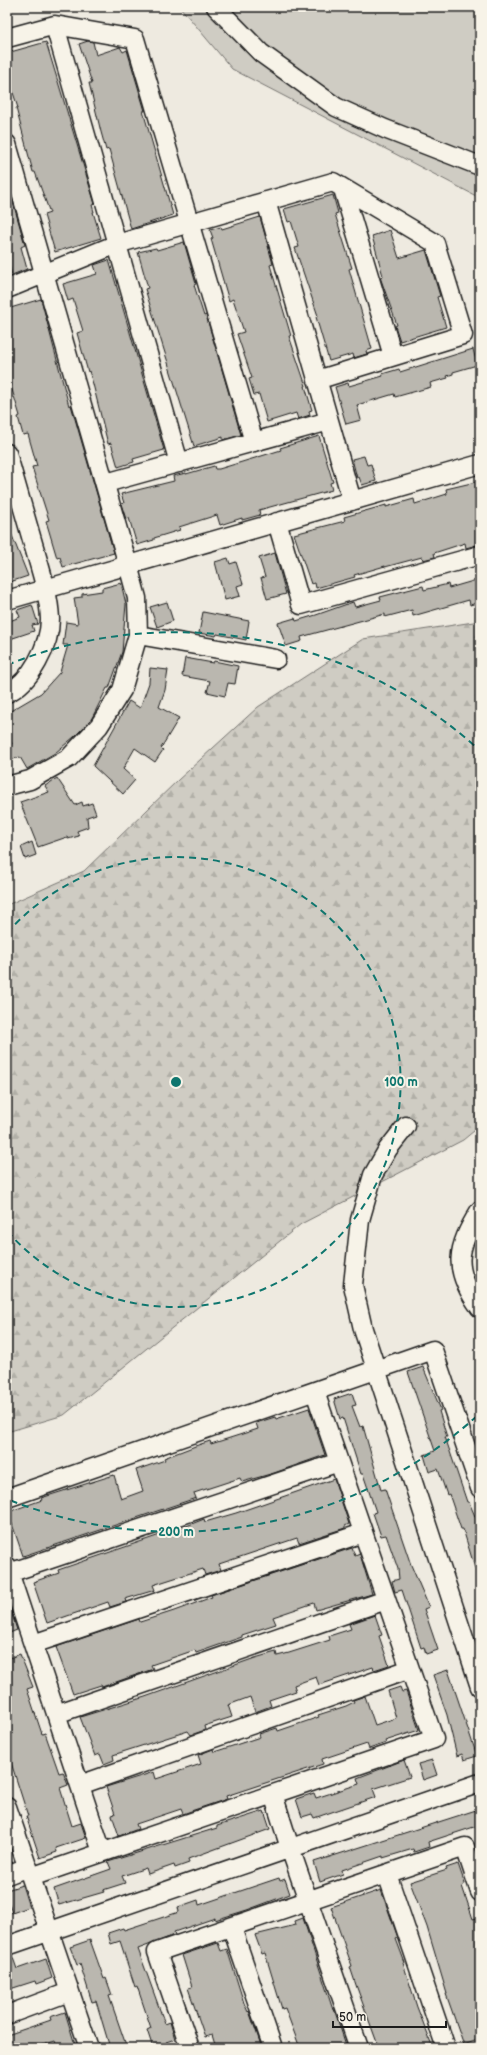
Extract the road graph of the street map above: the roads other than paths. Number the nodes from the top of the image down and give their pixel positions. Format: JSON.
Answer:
{"nodes":[{"id":1,"x":216,"y":7,"type":"edge"},
{"id":2,"x":55,"y":26,"type":"junction"},
{"id":3,"x":7,"y":38,"type":"edge"},
{"id":4,"x":7,"y":144,"type":"edge"},
{"id":5,"x":480,"y":166,"type":"edge"},
{"id":6,"x":338,"y":185,"type":"junction"},
{"id":7,"x":266,"y":201,"type":"junction"},
{"id":8,"x":189,"y":224,"type":"junction"},
{"id":9,"x":117,"y":244,"type":"junction"},
{"id":10,"x":45,"y":273,"type":"junction"},
{"id":11,"x":7,"y":289,"type":"edge"},
{"id":12,"x":393,"y":356,"type":"junction"},
{"id":13,"x":317,"y":380,"type":"junction"},
{"id":14,"x":329,"y":422,"type":"junction"},
{"id":15,"x":254,"y":442,"type":"junction"},
{"id":16,"x":7,"y":453,"type":"edge"},
{"id":17,"x":179,"y":463,"type":"junction"},
{"id":18,"x":480,"y":464,"type":"edge"},
{"id":19,"x":106,"y":483,"type":"junction"},
{"id":20,"x":352,"y":501,"type":"junction"},
{"id":21,"x":277,"y":522,"type":"junction"},
{"id":22,"x":480,"y":555,"type":"edge"},
{"id":23,"x":128,"y":565,"type":"junction"},
{"id":24,"x":46,"y":588,"type":"junction"},
{"id":25,"x":7,"y":600,"type":"edge"},
{"id":26,"x":138,"y":635,"type":"junction"},
{"id":27,"x":276,"y":659,"type":"dead end"},
{"id":28,"x":7,"y":693,"type":"edge"},
{"id":29,"x":7,"y":786,"type":"edge"},
{"id":30,"x":406,"y":1126,"type":"dead end"},
{"id":31,"x":480,"y":1210,"type":"edge"},
{"id":32,"x":480,"y":1308,"type":"edge"},
{"id":33,"x":376,"y":1369,"type":"junction"},
{"id":34,"x":315,"y":1392,"type":"junction"},
{"id":35,"x":338,"y":1462,"type":"junction"},
{"id":36,"x":480,"y":1488,"type":"edge"},
{"id":37,"x":7,"y":1498,"type":"edge"},
{"id":38,"x":363,"y":1533,"type":"junction"},
{"id":39,"x":8,"y":1570,"type":"edge"},
{"id":40,"x":386,"y":1600,"type":"junction"},
{"id":41,"x":33,"y":1644,"type":"junction"},
{"id":42,"x":410,"y":1670,"type":"junction"},
{"id":43,"x":480,"y":1686,"type":"edge"},
{"id":44,"x":56,"y":1714,"type":"junction"},
{"id":45,"x":480,"y":1783,"type":"edge"},
{"id":46,"x":80,"y":1785,"type":"junction"},
{"id":47,"x":273,"y":1794,"type":"junction"},
{"id":48,"x":7,"y":1807,"type":"edge"},
{"id":49,"x":290,"y":1848,"type":"junction"},
{"id":50,"x":102,"y":1852,"type":"junction"},
{"id":51,"x":29,"y":1872,"type":"junction"},
{"id":52,"x":387,"y":1874,"type":"junction"},
{"id":53,"x":7,"y":1875,"type":"edge"},
{"id":54,"x":480,"y":1892,"type":"edge"},
{"id":55,"x":308,"y":1902,"type":"junction"},
{"id":56,"x":232,"y":1928,"type":"junction"},
{"id":57,"x":48,"y":1932,"type":"junction"},
{"id":58,"x":7,"y":1946,"type":"edge"},
{"id":59,"x":69,"y":1992,"type":"junction"},
{"id":60,"x":7,"y":2015,"type":"edge"},
{"id":61,"x":89,"y":2048,"type":"edge"},
{"id":62,"x":190,"y":2048,"type":"edge"},
{"id":63,"x":274,"y":2048,"type":"edge"},
{"id":64,"x":359,"y":2048,"type":"edge"},
{"id":65,"x":446,"y":2048,"type":"edge"}],
"edges":[{"from":1,"to":5,"type":"street"},
{"from":2,"to":3,"type":"street"},
{"from":2,"to":8,"type":"street"},
{"from":2,"to":9,"type":"street"},
{"from":4,"to":10,"type":"street"},
{"from":6,"to":7,"type":"street"},
{"from":6,"to":12,"type":"street"},
{"from":6,"to":12,"type":"street"},
{"from":7,"to":8,"type":"street"},
{"from":7,"to":13,"type":"street"},
{"from":8,"to":9,"type":"street"},
{"from":8,"to":15,"type":"street"},
{"from":9,"to":10,"type":"street"},
{"from":9,"to":17,"type":"street"},
{"from":10,"to":11,"type":"street"},
{"from":10,"to":19,"type":"street"},
{"from":12,"to":13,"type":"street"},
{"from":13,"to":14,"type":"street"},
{"from":14,"to":15,"type":"street"},
{"from":14,"to":20,"type":"street"},
{"from":15,"to":17,"type":"street"},
{"from":16,"to":24,"type":"street"},
{"from":17,"to":19,"type":"street"},
{"from":18,"to":20,"type":"street"},
{"from":19,"to":23,"type":"street"},
{"from":20,"to":21,"type":"street"},
{"from":21,"to":22,"type":"street"},
{"from":21,"to":23,"type":"street"},
{"from":23,"to":24,"type":"street"},
{"from":23,"to":26,"type":"street"},
{"from":24,"to":25,"type":"street"},
{"from":24,"to":28,"type":"street"},
{"from":26,"to":27,"type":"street"},
{"from":26,"to":29,"type":"street"},
{"from":30,"to":33,"type":"street"},
{"from":31,"to":32,"type":"street"},
{"from":33,"to":34,"type":"street"},
{"from":33,"to":36,"type":"street"},
{"from":33,"to":43,"type":"street"},
{"from":34,"to":35,"type":"street"},
{"from":34,"to":37,"type":"street"},
{"from":35,"to":38,"type":"street"},
{"from":35,"to":39,"type":"street"},
{"from":38,"to":40,"type":"street"},
{"from":38,"to":41,"type":"street"},
{"from":39,"to":41,"type":"street"},
{"from":40,"to":42,"type":"street"},
{"from":40,"to":44,"type":"street"},
{"from":41,"to":44,"type":"street"},
{"from":42,"to":46,"type":"street"},
{"from":42,"to":47,"type":"street"},
{"from":44,"to":46,"type":"street"},
{"from":45,"to":49,"type":"street"},
{"from":46,"to":50,"type":"street"},
{"from":47,"to":49,"type":"street"},
{"from":47,"to":50,"type":"street"},
{"from":48,"to":51,"type":"street"},
{"from":49,"to":55,"type":"street"},
{"from":49,"to":57,"type":"street"},
{"from":50,"to":51,"type":"street"},
{"from":51,"to":53,"type":"street"},
{"from":51,"to":57,"type":"street"},
{"from":52,"to":54,"type":"street"},
{"from":52,"to":55,"type":"street"},
{"from":52,"to":65,"type":"street"},
{"from":55,"to":56,"type":"street"},
{"from":55,"to":64,"type":"street"},
{"from":56,"to":62,"type":"street"},
{"from":56,"to":63,"type":"street"},
{"from":57,"to":58,"type":"street"},
{"from":57,"to":59,"type":"street"},
{"from":59,"to":60,"type":"street"},
{"from":59,"to":61,"type":"street"}]}
